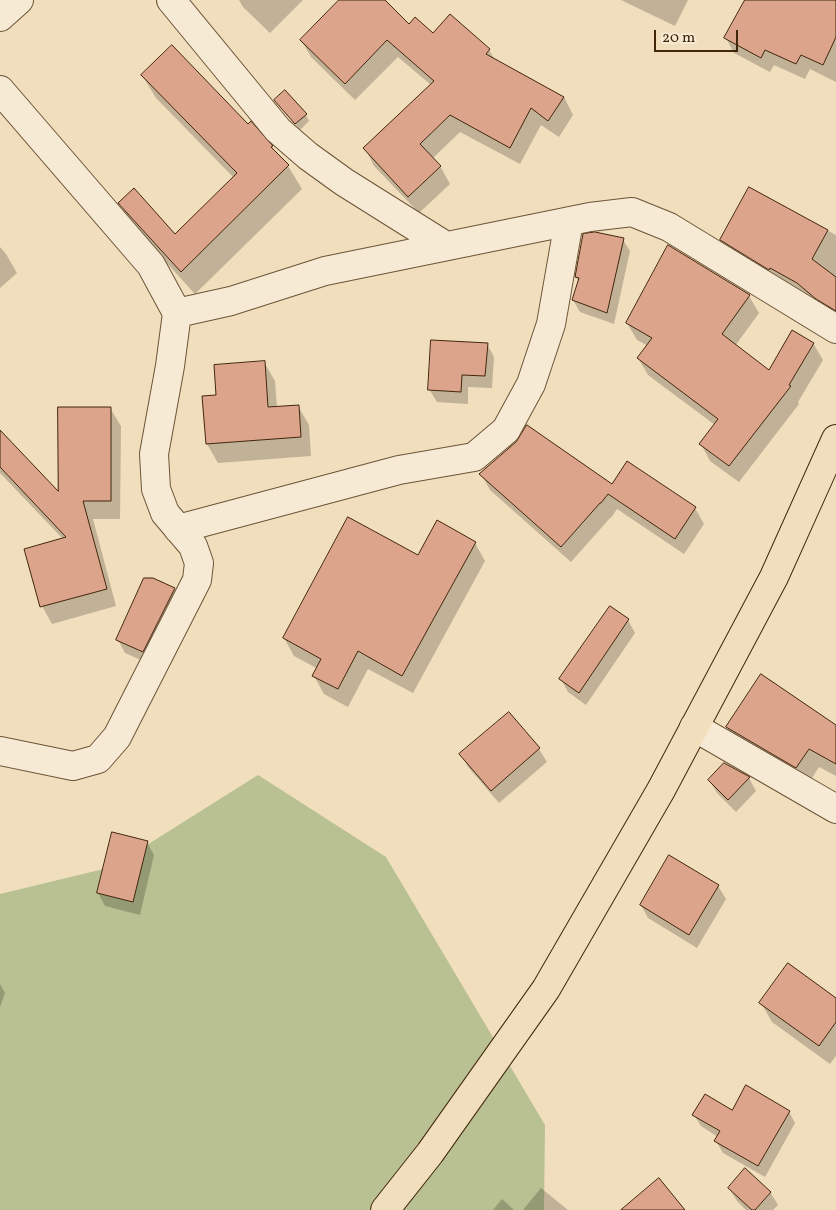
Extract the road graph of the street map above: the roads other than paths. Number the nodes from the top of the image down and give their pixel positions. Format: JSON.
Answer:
{"nodes":[{"id":1,"x":20,"y":0,"type":"edge"},
{"id":2,"x":171,"y":0,"type":"edge"},
{"id":3,"x":0,"y":17,"type":"edge"},
{"id":4,"x":0,"y":90,"type":"edge"},
{"id":5,"x":569,"y":221,"type":"junction"},
{"id":6,"x":446,"y":246,"type":"junction"},
{"id":7,"x":177,"y":313,"type":"junction"},
{"id":8,"x":836,"y":329,"type":"edge"},
{"id":9,"x":836,"y":439,"type":"edge"},
{"id":10,"x":178,"y":529,"type":"junction"},
{"id":11,"x":694,"y":727,"type":"junction"},
{"id":12,"x":0,"y":751,"type":"edge"},
{"id":13,"x":836,"y":809,"type":"edge"},
{"id":14,"x":385,"y":1210,"type":"edge"}],
"edges":[{"from":1,"to":3,"type":"street"},
{"from":2,"to":6,"type":"street"},
{"from":4,"to":7,"type":"street"},
{"from":5,"to":6,"type":"street"},
{"from":5,"to":8,"type":"street"},
{"from":5,"to":10,"type":"street"},
{"from":6,"to":7,"type":"street"},
{"from":7,"to":10,"type":"street"},
{"from":9,"to":11,"type":"main road"},
{"from":10,"to":12,"type":"street"},
{"from":11,"to":13,"type":"street"},
{"from":11,"to":14,"type":"main road"}]}
